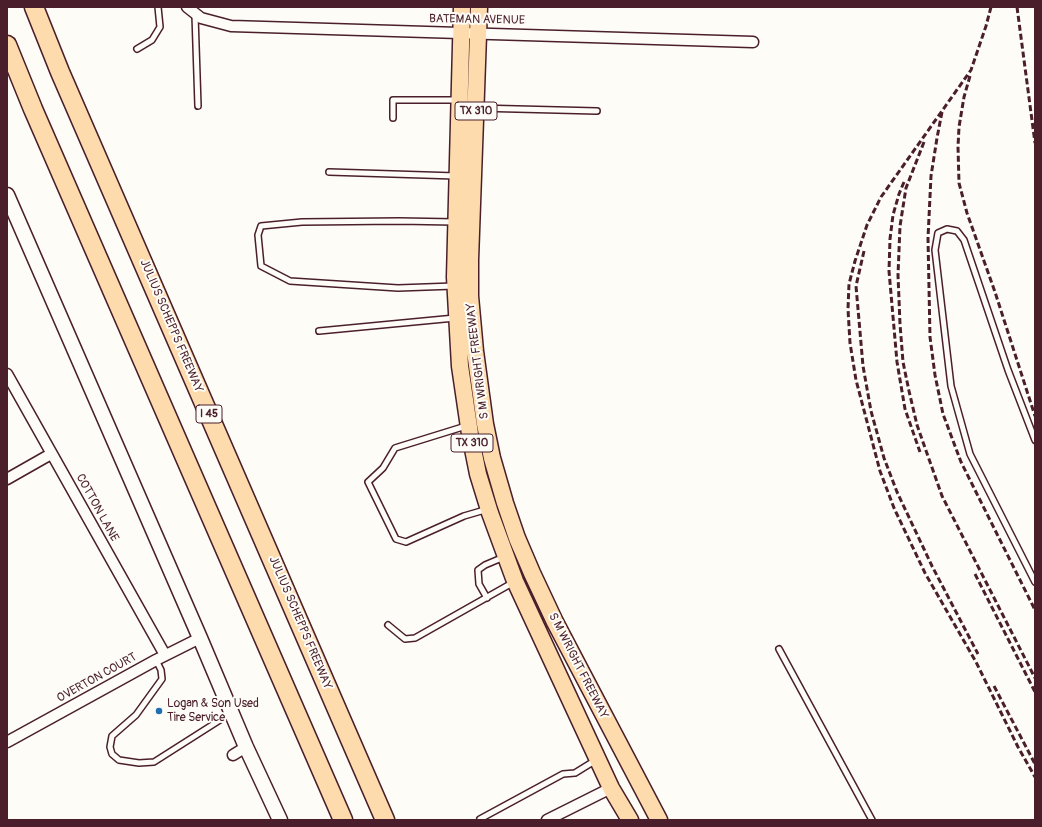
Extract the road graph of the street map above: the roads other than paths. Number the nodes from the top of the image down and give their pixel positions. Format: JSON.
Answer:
{"nodes":[{"id":1,"x":34,"y":7,"type":"edge"},
{"id":2,"x":158,"y":7,"type":"edge"},
{"id":3,"x":187,"y":7,"type":"edge"},
{"id":4,"x":462,"y":7,"type":"edge"},
{"id":5,"x":479,"y":7,"type":"edge"},
{"id":6,"x":198,"y":16,"type":"junction"},
{"id":7,"x":462,"y":33,"type":"junction"},
{"id":8,"x":478,"y":33,"type":"junction"},
{"id":9,"x":753,"y":42,"type":"dead end"},
{"id":10,"x":7,"y":45,"type":"edge"},
{"id":11,"x":137,"y":49,"type":"dead end"},
{"id":12,"x":459,"y":100,"type":"junction"},
{"id":13,"x":198,"y":106,"type":"dead end"},
{"id":14,"x":476,"y":108,"type":"junction"},
{"id":15,"x":597,"y":111,"type":"dead end"},
{"id":16,"x":393,"y":118,"type":"dead end"},
{"id":17,"x":329,"y":172,"type":"dead end"},
{"id":18,"x":457,"y":176,"type":"junction"},
{"id":19,"x":9,"y":204,"type":"edge"},
{"id":20,"x":455,"y":222,"type":"junction"},
{"id":21,"x":455,"y":286,"type":"junction"},
{"id":22,"x":456,"y":318,"type":"junction"},
{"id":23,"x":319,"y":331,"type":"dead end"},
{"id":24,"x":7,"y":374,"type":"edge"},
{"id":25,"x":468,"y":425,"type":"junction"},
{"id":26,"x":1035,"y":440,"type":"edge"},
{"id":27,"x":51,"y":454,"type":"junction"},
{"id":28,"x":7,"y":479,"type":"edge"},
{"id":29,"x":488,"y":509,"type":"junction"},
{"id":30,"x":505,"y":556,"type":"junction"},
{"id":31,"x":515,"y":581,"type":"junction"},
{"id":32,"x":1035,"y":582,"type":"edge"},
{"id":33,"x":488,"y":598,"type":"junction"},
{"id":34,"x":388,"y":625,"type":"dead end"},
{"id":35,"x":200,"y":638,"type":"junction"},
{"id":36,"x":779,"y":649,"type":"dead end"},
{"id":37,"x":160,"y":658,"type":"junction"},
{"id":38,"x":231,"y":712,"type":"junction"},
{"id":39,"x":7,"y":742,"type":"edge"},
{"id":40,"x":246,"y":747,"type":"junction"},
{"id":41,"x":233,"y":756,"type":"dead end"},
{"id":42,"x":598,"y":758,"type":"junction"},
{"id":43,"x":611,"y":788,"type":"junction"},
{"id":44,"x":480,"y":819,"type":"edge"},
{"id":45,"x":280,"y":820,"type":"edge"},
{"id":46,"x":343,"y":820,"type":"edge"},
{"id":47,"x":385,"y":820,"type":"edge"},
{"id":48,"x":547,"y":820,"type":"edge"},
{"id":49,"x":630,"y":820,"type":"edge"},
{"id":50,"x":659,"y":820,"type":"edge"},
{"id":51,"x":872,"y":820,"type":"edge"}],
"edges":[{"from":1,"to":47,"type":"highway","name":"JULIUS SCHEPPS FREEWAY","number":"I 45"},
{"from":2,"to":11,"type":"lane"},
{"from":3,"to":6,"type":"street"},
{"from":4,"to":7,"type":"main road","name":"S M WRIGHT FREEWAY","number":"TX 310"},
{"from":5,"to":8,"type":"main road","name":"S M WRIGHT FREEWAY","number":"TX 310"},
{"from":6,"to":7,"type":"street","name":"BATEMAN AVENUE"},
{"from":6,"to":13,"type":"lane"},
{"from":7,"to":8,"type":"street","name":"BATEMAN AVENUE"},
{"from":7,"to":12,"type":"main road","name":"S M WRIGHT FREEWAY","number":"TX 310"},
{"from":8,"to":9,"type":"street","name":"BATEMAN AVENUE"},
{"from":8,"to":14,"type":"main road","name":"S M WRIGHT FREEWAY","number":"TX 310"},
{"from":10,"to":46,"type":"highway"},
{"from":12,"to":16,"type":"lane"},
{"from":12,"to":18,"type":"main road","name":"S M WRIGHT FREEWAY","number":"TX 310"},
{"from":14,"to":15,"type":"lane"},
{"from":14,"to":50,"type":"main road","name":"S M WRIGHT FREEWAY","number":"TX 310"},
{"from":17,"to":18,"type":"lane"},
{"from":18,"to":20,"type":"main road","name":"S M WRIGHT FREEWAY","number":"TX 310"},
{"from":19,"to":35,"type":"main road"},
{"from":20,"to":21,"type":"main road","name":"S M WRIGHT FREEWAY","number":"TX 310"},
{"from":20,"to":21,"type":"lane"},
{"from":21,"to":22,"type":"main road","name":"S M WRIGHT FREEWAY","number":"TX 310"},
{"from":22,"to":23,"type":"lane"},
{"from":22,"to":25,"type":"main road","name":"S M WRIGHT FREEWAY","number":"TX 310"},
{"from":24,"to":27,"type":"street","name":"COTTON LANE"},
{"from":25,"to":29,"type":"main road","name":"S M WRIGHT FREEWAY","number":"TX 310"},
{"from":25,"to":29,"type":"lane"},
{"from":26,"to":32,"type":"lane"},
{"from":27,"to":28,"type":"street"},
{"from":27,"to":37,"type":"street","name":"COTTON LANE"},
{"from":29,"to":30,"type":"main road","name":"S M WRIGHT FREEWAY","number":"TX 310"},
{"from":30,"to":31,"type":"main road","name":"S M WRIGHT FREEWAY","number":"TX 310"},
{"from":30,"to":33,"type":"lane"},
{"from":31,"to":33,"type":"lane"},
{"from":31,"to":42,"type":"main road","name":"S M WRIGHT FREEWAY","number":"TX 310"},
{"from":33,"to":34,"type":"lane"},
{"from":35,"to":37,"type":"street","name":"OVERTON COURT"},
{"from":35,"to":38,"type":"main road"},
{"from":36,"to":51,"type":"lane"},
{"from":37,"to":38,"type":"lane"},
{"from":37,"to":39,"type":"street","name":"OVERTON COURT"},
{"from":38,"to":40,"type":"main road"},
{"from":40,"to":41,"type":"street"},
{"from":40,"to":45,"type":"main road"},
{"from":42,"to":43,"type":"main road","name":"S M WRIGHT FREEWAY","number":"TX 310"},
{"from":42,"to":44,"type":"lane"},
{"from":43,"to":48,"type":"street"},
{"from":43,"to":49,"type":"main road","name":"S M WRIGHT FREEWAY","number":"TX 310"}]}
